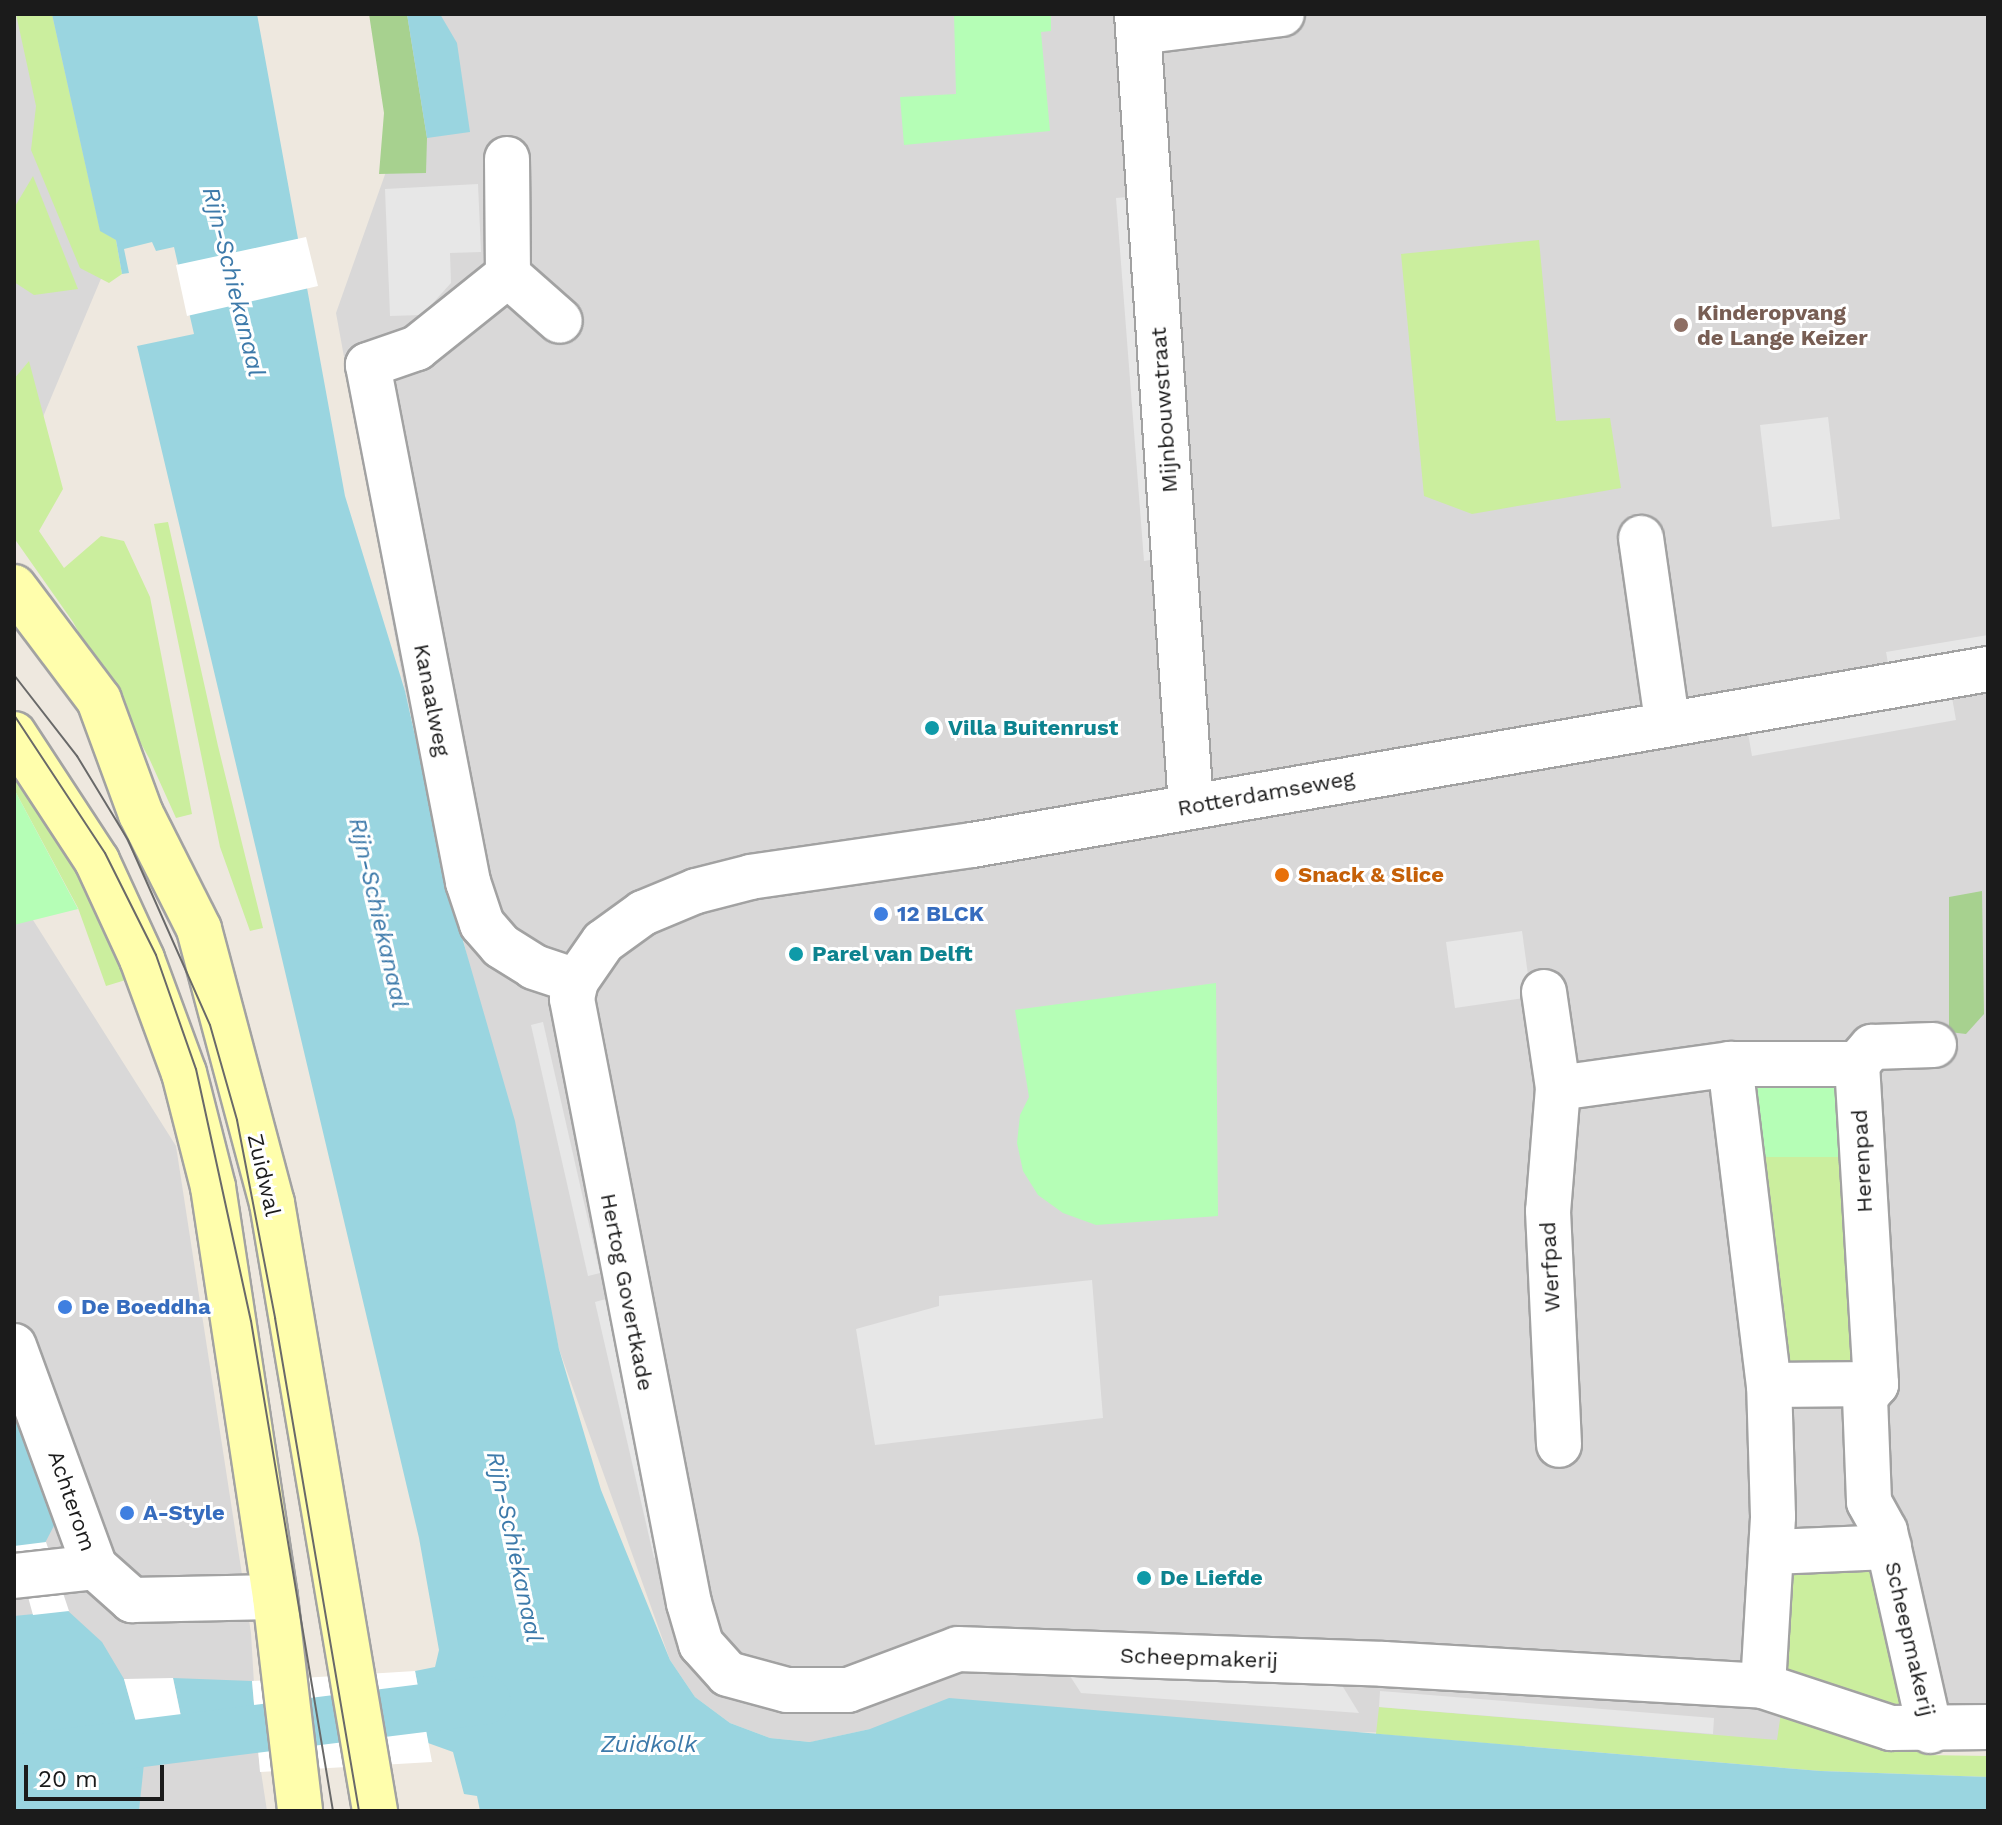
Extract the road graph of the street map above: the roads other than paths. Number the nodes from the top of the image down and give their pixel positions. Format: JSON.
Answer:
{"nodes":[{"id":1,"x":1282,"y":14,"type":"edge"},
{"id":2,"x":1138,"y":23,"type":"edge"},
{"id":3,"x":507,"y":159,"type":"dead end"},
{"id":4,"x":508,"y":275,"type":"junction"},
{"id":5,"x":560,"y":321,"type":"dead end"},
{"id":6,"x":1641,"y":538,"type":"dead end"},
{"id":7,"x":14,"y":587,"type":"edge"},
{"id":8,"x":1988,"y":669,"type":"edge"},
{"id":9,"x":1667,"y":721,"type":"junction"},
{"id":10,"x":14,"y":734,"type":"edge"},
{"id":11,"x":1191,"y":806,"type":"junction"},
{"id":12,"x":576,"y":981,"type":"junction"},
{"id":13,"x":1544,"y":992,"type":"dead end"},
{"id":14,"x":1934,"y":1045,"type":"dead end"},
{"id":15,"x":1730,"y":1064,"type":"junction"},
{"id":16,"x":1857,"y":1064,"type":"junction"},
{"id":17,"x":1558,"y":1088,"type":"junction"},
{"id":18,"x":14,"y":1346,"type":"edge"},
{"id":19,"x":1876,"y":1384,"type":"junction"},
{"id":20,"x":1769,"y":1385,"type":"junction"},
{"id":21,"x":1559,"y":1445,"type":"dead end"},
{"id":22,"x":1867,"y":1445,"type":"joint"},
{"id":23,"x":1772,"y":1534,"type":"junction"},
{"id":24,"x":1889,"y":1547,"type":"junction"},
{"id":25,"x":46,"y":1573,"type":"edge"},
{"id":26,"x":275,"y":1597,"type":"junction"},
{"id":27,"x":689,"y":1603,"type":"joint"},
{"id":28,"x":1763,"y":1686,"type":"junction"},
{"id":29,"x":1988,"y":1727,"type":"edge"},
{"id":30,"x":1930,"y":1731,"type":"junction"},
{"id":31,"x":297,"y":1790,"type":"edge"},
{"id":32,"x":375,"y":1811,"type":"edge"}],
"edges":[{"from":1,"to":2,"type":"street"},
{"from":2,"to":11,"type":"street","name":"Mijnbouwstraat"},
{"from":3,"to":4,"type":"street"},
{"from":4,"to":5,"type":"street"},
{"from":4,"to":12,"type":"street","name":"Kanaalweg"},
{"from":6,"to":9,"type":"street"},
{"from":7,"to":32,"type":"main road","name":"Zuidwal"},
{"from":8,"to":9,"type":"street","name":"Rotterdamseweg"},
{"from":9,"to":11,"type":"street","name":"Rotterdamseweg"},
{"from":10,"to":26,"type":"main road"},
{"from":11,"to":12,"type":"street","name":"Rotterdamseweg"},
{"from":12,"to":27,"type":"street","name":"Hertog Govertkade"},
{"from":13,"to":17,"type":"street"},
{"from":14,"to":16,"type":"street"},
{"from":15,"to":16,"type":"street"},
{"from":15,"to":17,"type":"street"},
{"from":15,"to":20,"type":"street"},
{"from":16,"to":19,"type":"street","name":"Herenpad"},
{"from":17,"to":21,"type":"street","name":"Werfpad"},
{"from":18,"to":25,"type":"street","name":"Achterom"},
{"from":19,"to":20,"type":"street"},
{"from":19,"to":22,"type":"street","name":"Herenpad"},
{"from":20,"to":23,"type":"street"},
{"from":22,"to":24,"type":"street","name":"Scheepmakerij"},
{"from":23,"to":24,"type":"street","name":"Scheepmakerij"},
{"from":23,"to":28,"type":"street"},
{"from":24,"to":30,"type":"street","name":"Scheepmakerij"},
{"from":25,"to":26,"type":"street","name":"Achterom"},
{"from":26,"to":31,"type":"main road"},
{"from":27,"to":28,"type":"street","name":"Scheepmakerij"},
{"from":28,"to":30,"type":"street","name":"Scheepmakerij"},
{"from":29,"to":30,"type":"street","name":"Scheepmakerij"}]}
